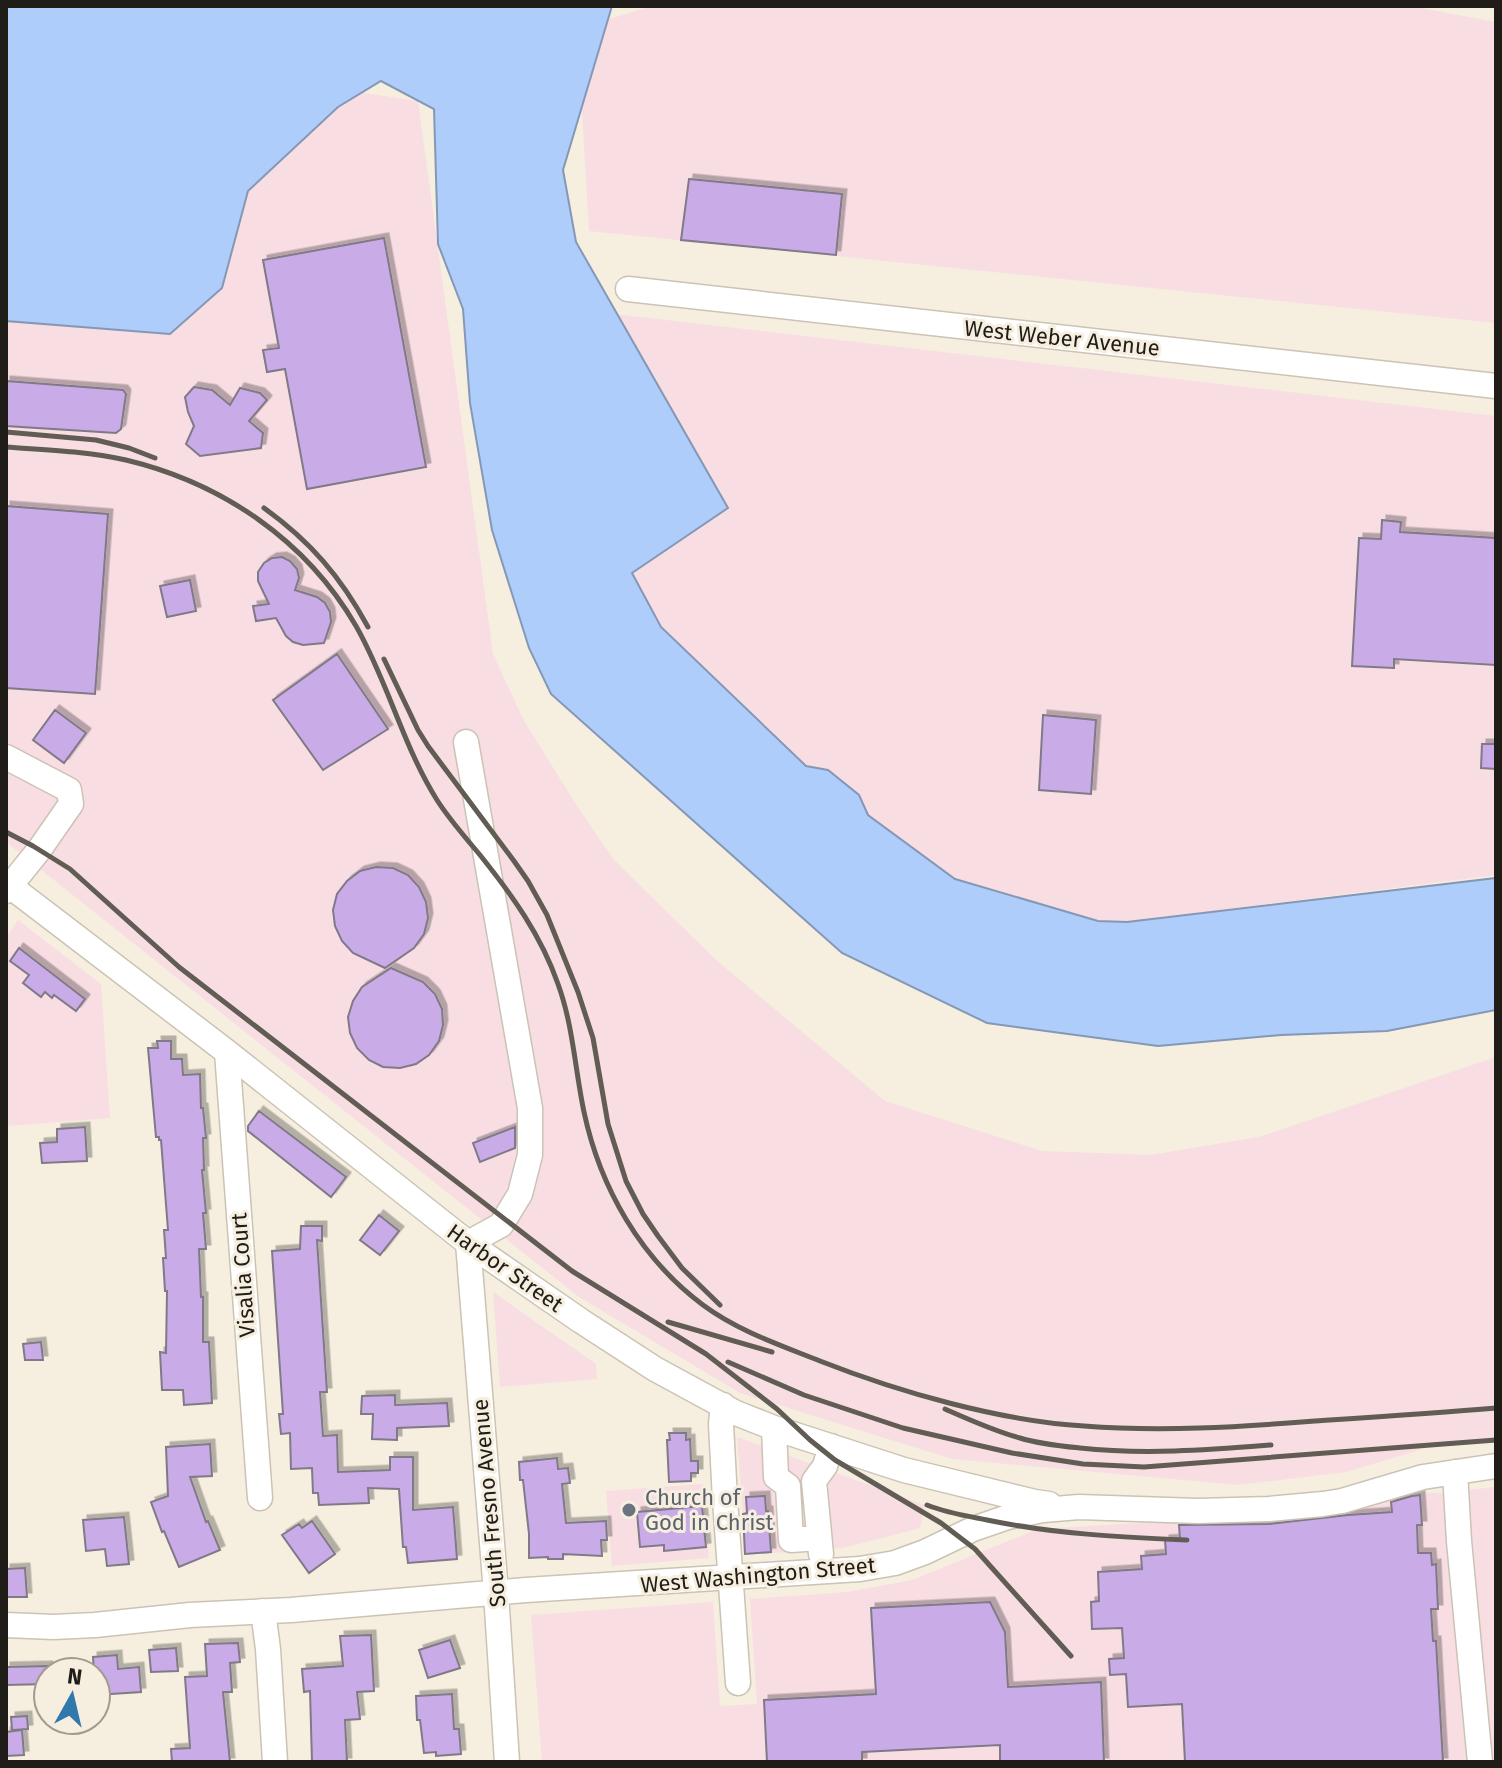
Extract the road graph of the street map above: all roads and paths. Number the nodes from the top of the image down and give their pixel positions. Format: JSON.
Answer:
{"nodes":[{"id":1,"x":628,"y":289,"type":"dead end"},
{"id":2,"x":1496,"y":386,"type":"edge"},
{"id":3,"x":466,"y":742,"type":"dead end"},
{"id":4,"x":6,"y":757,"type":"edge"},
{"id":5,"x":7,"y":887,"type":"edge"},
{"id":6,"x":227,"y":1052,"type":"junction"},
{"id":7,"x":468,"y":1243,"type":"junction"},
{"id":8,"x":723,"y":1405,"type":"junction"},
{"id":9,"x":774,"y":1428,"type":"junction"},
{"id":10,"x":831,"y":1446,"type":"junction"},
{"id":11,"x":1496,"y":1466,"type":"edge"},
{"id":12,"x":1455,"y":1472,"type":"junction"},
{"id":13,"x":260,"y":1498,"type":"dead end"},
{"id":14,"x":1079,"y":1507,"type":"junction"},
{"id":15,"x":819,"y":1538,"type":"junction"},
{"id":16,"x":823,"y":1572,"type":"junction"},
{"id":17,"x":731,"y":1578,"type":"junction"},
{"id":18,"x":496,"y":1593,"type":"junction"},
{"id":19,"x":263,"y":1611,"type":"junction"},
{"id":20,"x":6,"y":1625,"type":"edge"},
{"id":21,"x":738,"y":1683,"type":"dead end"},
{"id":22,"x":275,"y":1762,"type":"edge"},
{"id":23,"x":507,"y":1762,"type":"edge"},
{"id":24,"x":1480,"y":1762,"type":"edge"}],
"edges":[{"from":1,"to":2,"type":"street","name":"West Weber Avenue"},
{"from":3,"to":7,"type":"street"},
{"from":4,"to":5,"type":"street"},
{"from":5,"to":6,"type":"street","name":"Harbor Street"},
{"from":6,"to":7,"type":"street","name":"Harbor Street"},
{"from":6,"to":13,"type":"street","name":"Visalia Court"},
{"from":7,"to":8,"type":"street","name":"Harbor Street"},
{"from":7,"to":18,"type":"street","name":"South Fresno Avenue"},
{"from":8,"to":9,"type":"street","name":"Harbor Street"},
{"from":8,"to":17,"type":"street"},
{"from":9,"to":10,"type":"street","name":"Harbor Street"},
{"from":9,"to":15,"type":"street"},
{"from":10,"to":14,"type":"street","name":"Harbor Street"},
{"from":10,"to":15,"type":"street"},
{"from":11,"to":12,"type":"street","name":"West Washington Street"},
{"from":12,"to":14,"type":"street","name":"West Washington Street"},
{"from":12,"to":24,"type":"street"},
{"from":14,"to":16,"type":"street","name":"West Washington Street"},
{"from":15,"to":16,"type":"street"},
{"from":16,"to":17,"type":"street","name":"West Washington Street"},
{"from":17,"to":18,"type":"street","name":"West Washington Street"},
{"from":17,"to":21,"type":"street"},
{"from":18,"to":19,"type":"street","name":"West Washington Street"},
{"from":18,"to":23,"type":"street","name":"South Fresno Avenue"},
{"from":19,"to":20,"type":"street","name":"West Washington Street"},
{"from":19,"to":22,"type":"street"}]}
